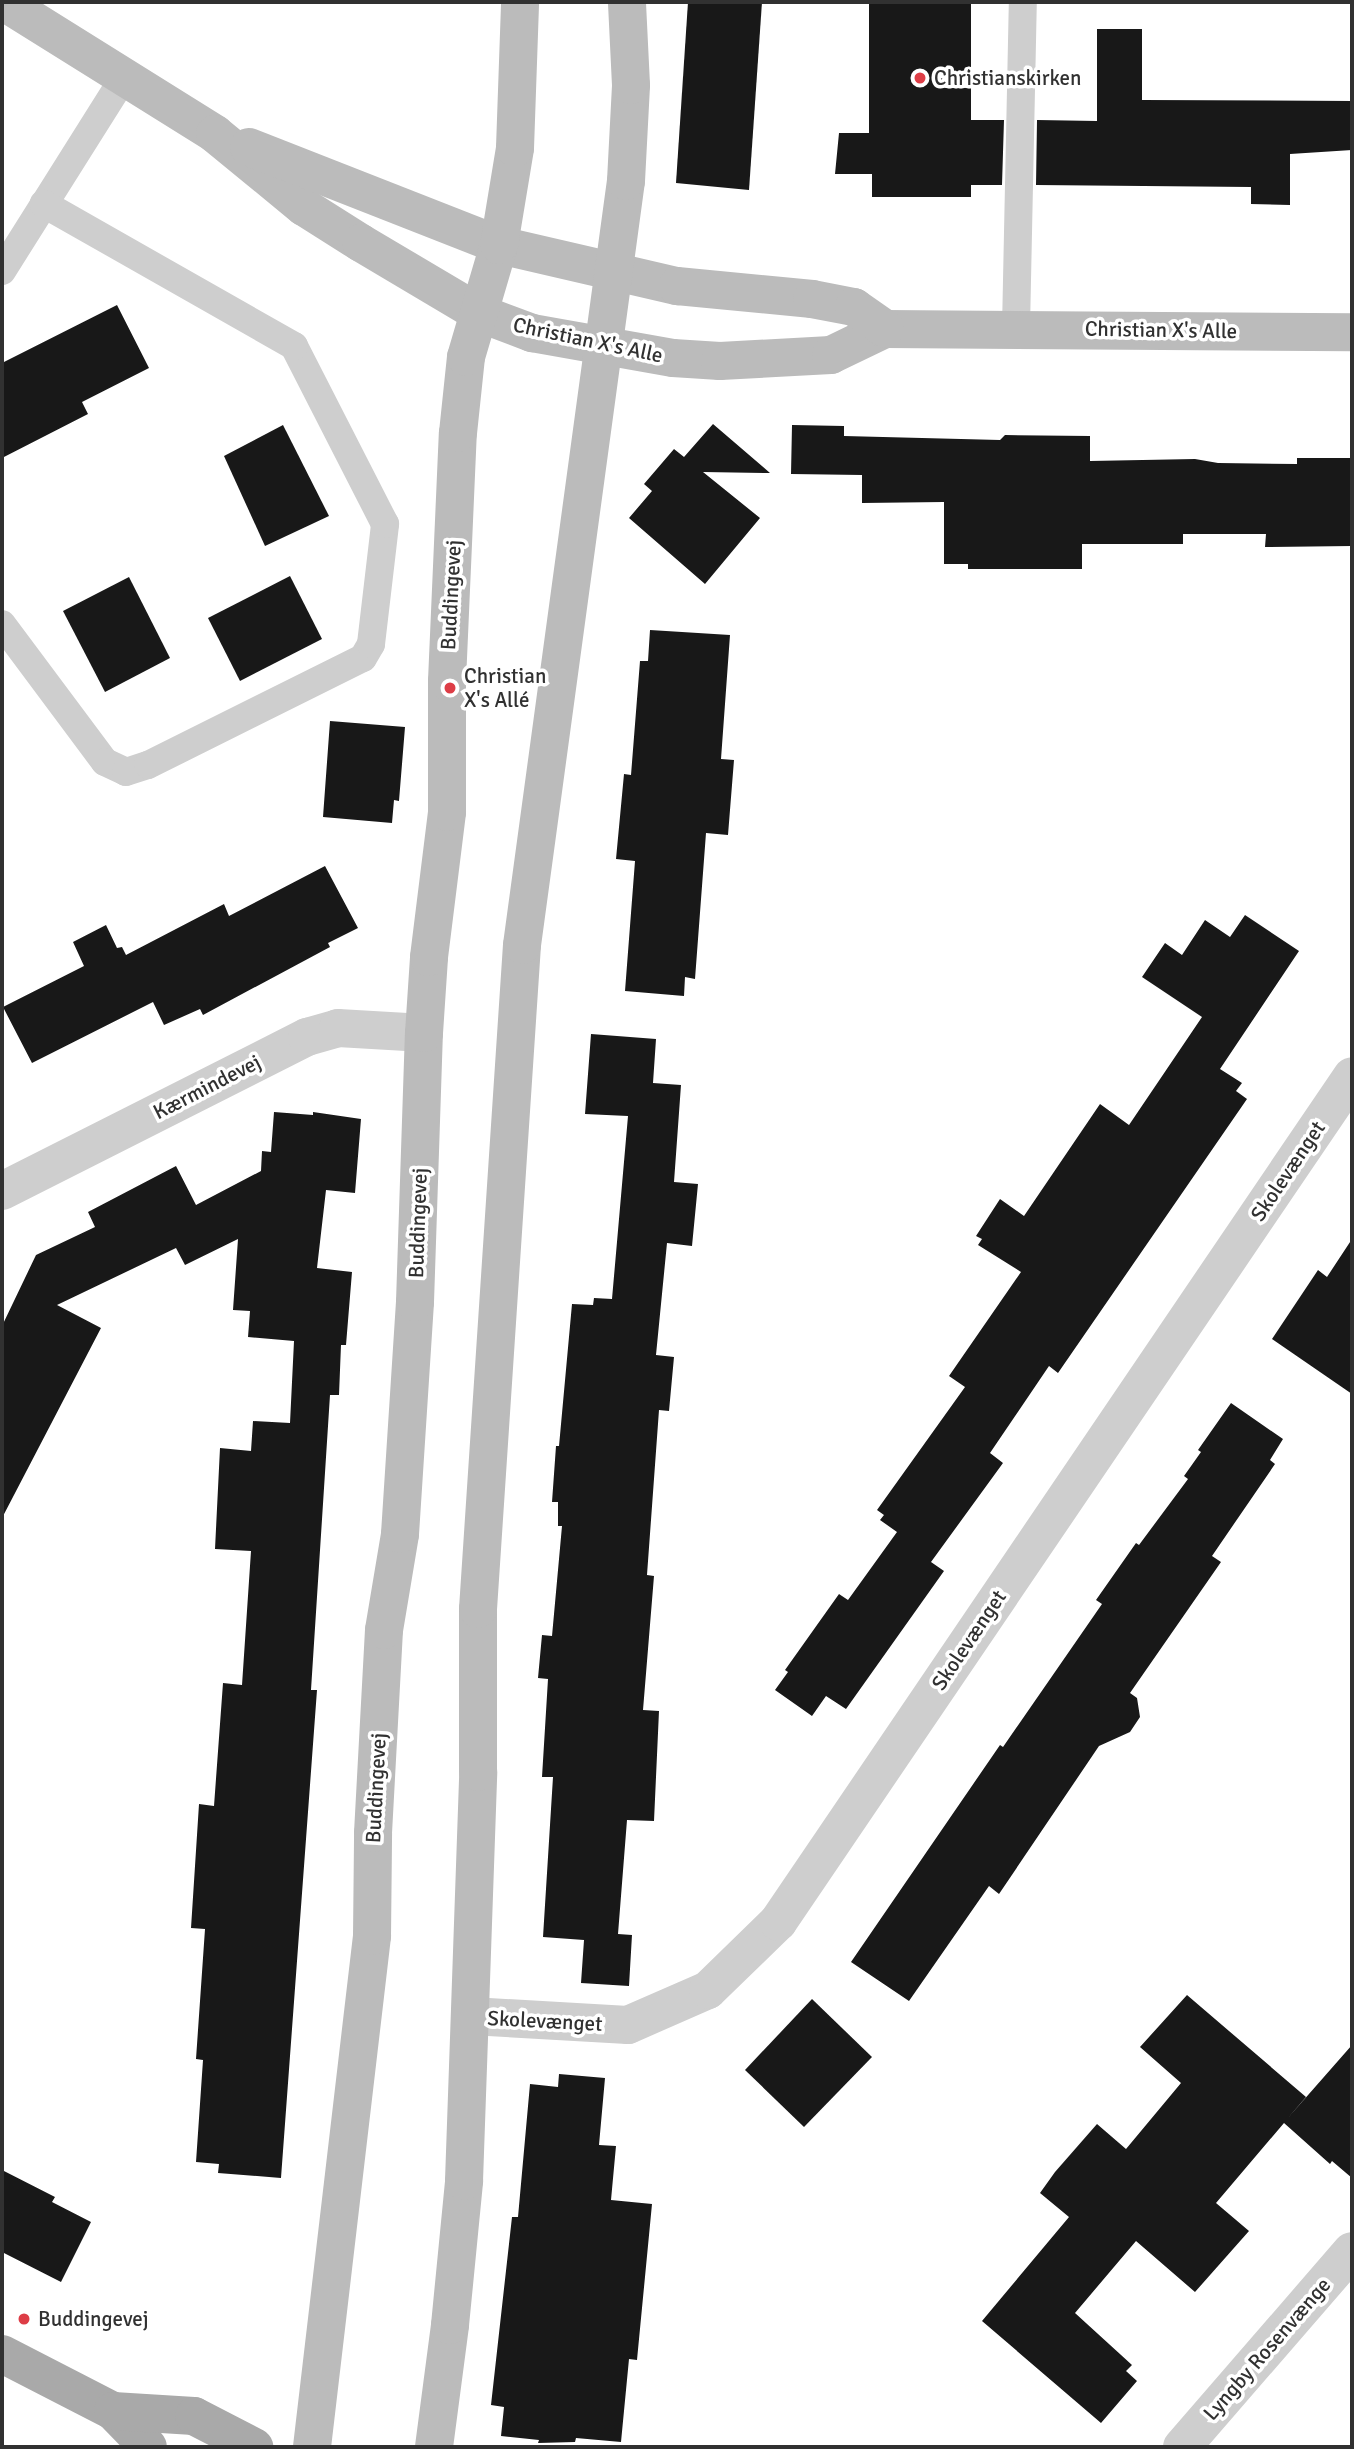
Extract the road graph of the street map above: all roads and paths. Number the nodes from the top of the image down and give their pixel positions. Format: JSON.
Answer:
{"nodes":[{"id":1,"x":4,"y":2,"type":"edge"},
{"id":2,"x":520,"y":2,"type":"edge"},
{"id":3,"x":627,"y":2,"type":"edge"},
{"id":4,"x":1023,"y":2,"type":"edge"},
{"id":5,"x":124,"y":77,"type":"junction"},
{"id":6,"x":215,"y":134,"type":"junction"},
{"id":7,"x":44,"y":204,"type":"junction"},
{"id":8,"x":499,"y":245,"type":"junction"},
{"id":9,"x":2,"y":271,"type":"edge"},
{"id":10,"x":615,"y":272,"type":"junction"},
{"id":11,"x":479,"y":313,"type":"junction"},
{"id":12,"x":885,"y":328,"type":"junction"},
{"id":13,"x":1016,"y":328,"type":"junction"},
{"id":14,"x":1352,"y":332,"type":"edge"},
{"id":15,"x":602,"y":345,"type":"junction"},
{"id":16,"x":2,"y":624,"type":"edge"},
{"id":17,"x":424,"y":1033,"type":"junction"},
{"id":18,"x":1352,"y":1076,"type":"edge"},
{"id":19,"x":2,"y":1191,"type":"edge"},
{"id":20,"x":471,"y":2016,"type":"junction"},
{"id":21,"x":1352,"y":2251,"type":"edge"},
{"id":22,"x":2,"y":2354,"type":"edge"},
{"id":23,"x":113,"y":2411,"type":"junction"},
{"id":24,"x":148,"y":2447,"type":"edge"},
{"id":25,"x":254,"y":2447,"type":"edge"},
{"id":26,"x":312,"y":2447,"type":"edge"},
{"id":27,"x":433,"y":2447,"type":"edge"},
{"id":28,"x":1182,"y":2447,"type":"edge"}],
"edges":[{"from":1,"to":5,"type":"street","name":"Christian X's Alle"},
{"from":2,"to":8,"type":"street","name":"Buddingevej"},
{"from":3,"to":10,"type":"street"},
{"from":4,"to":13,"type":"lane"},
{"from":5,"to":6,"type":"street","name":"Christian X's Alle"},
{"from":5,"to":7,"type":"lane"},
{"from":6,"to":8,"type":"street","name":"Christian X's Alle"},
{"from":6,"to":11,"type":"street","name":"Christian X's Alle"},
{"from":7,"to":9,"type":"lane"},
{"from":7,"to":16,"type":"lane"},
{"from":8,"to":10,"type":"street","name":"Christian X's Alle"},
{"from":8,"to":11,"type":"street","name":"Buddingevej"},
{"from":10,"to":12,"type":"street","name":"Christian X's Alle"},
{"from":10,"to":15,"type":"street"},
{"from":11,"to":15,"type":"street","name":"Christian X's Alle"},
{"from":11,"to":17,"type":"street","name":"Buddingevej"},
{"from":12,"to":13,"type":"street","name":"Christian X's Alle"},
{"from":12,"to":15,"type":"street","name":"Christian X's Alle"},
{"from":13,"to":14,"type":"street","name":"Christian X's Alle"},
{"from":15,"to":20,"type":"street"},
{"from":17,"to":19,"type":"street","name":"Kærmindevej"},
{"from":17,"to":26,"type":"street","name":"Buddingevej"},
{"from":18,"to":20,"type":"street","name":"Skolevænget"},
{"from":20,"to":27,"type":"street"},
{"from":21,"to":28,"type":"street","name":"Lyngby Rosenvænge"},
{"from":22,"to":23,"type":"main road"},
{"from":23,"to":24,"type":"main road"},
{"from":23,"to":25,"type":"main road"}]}
